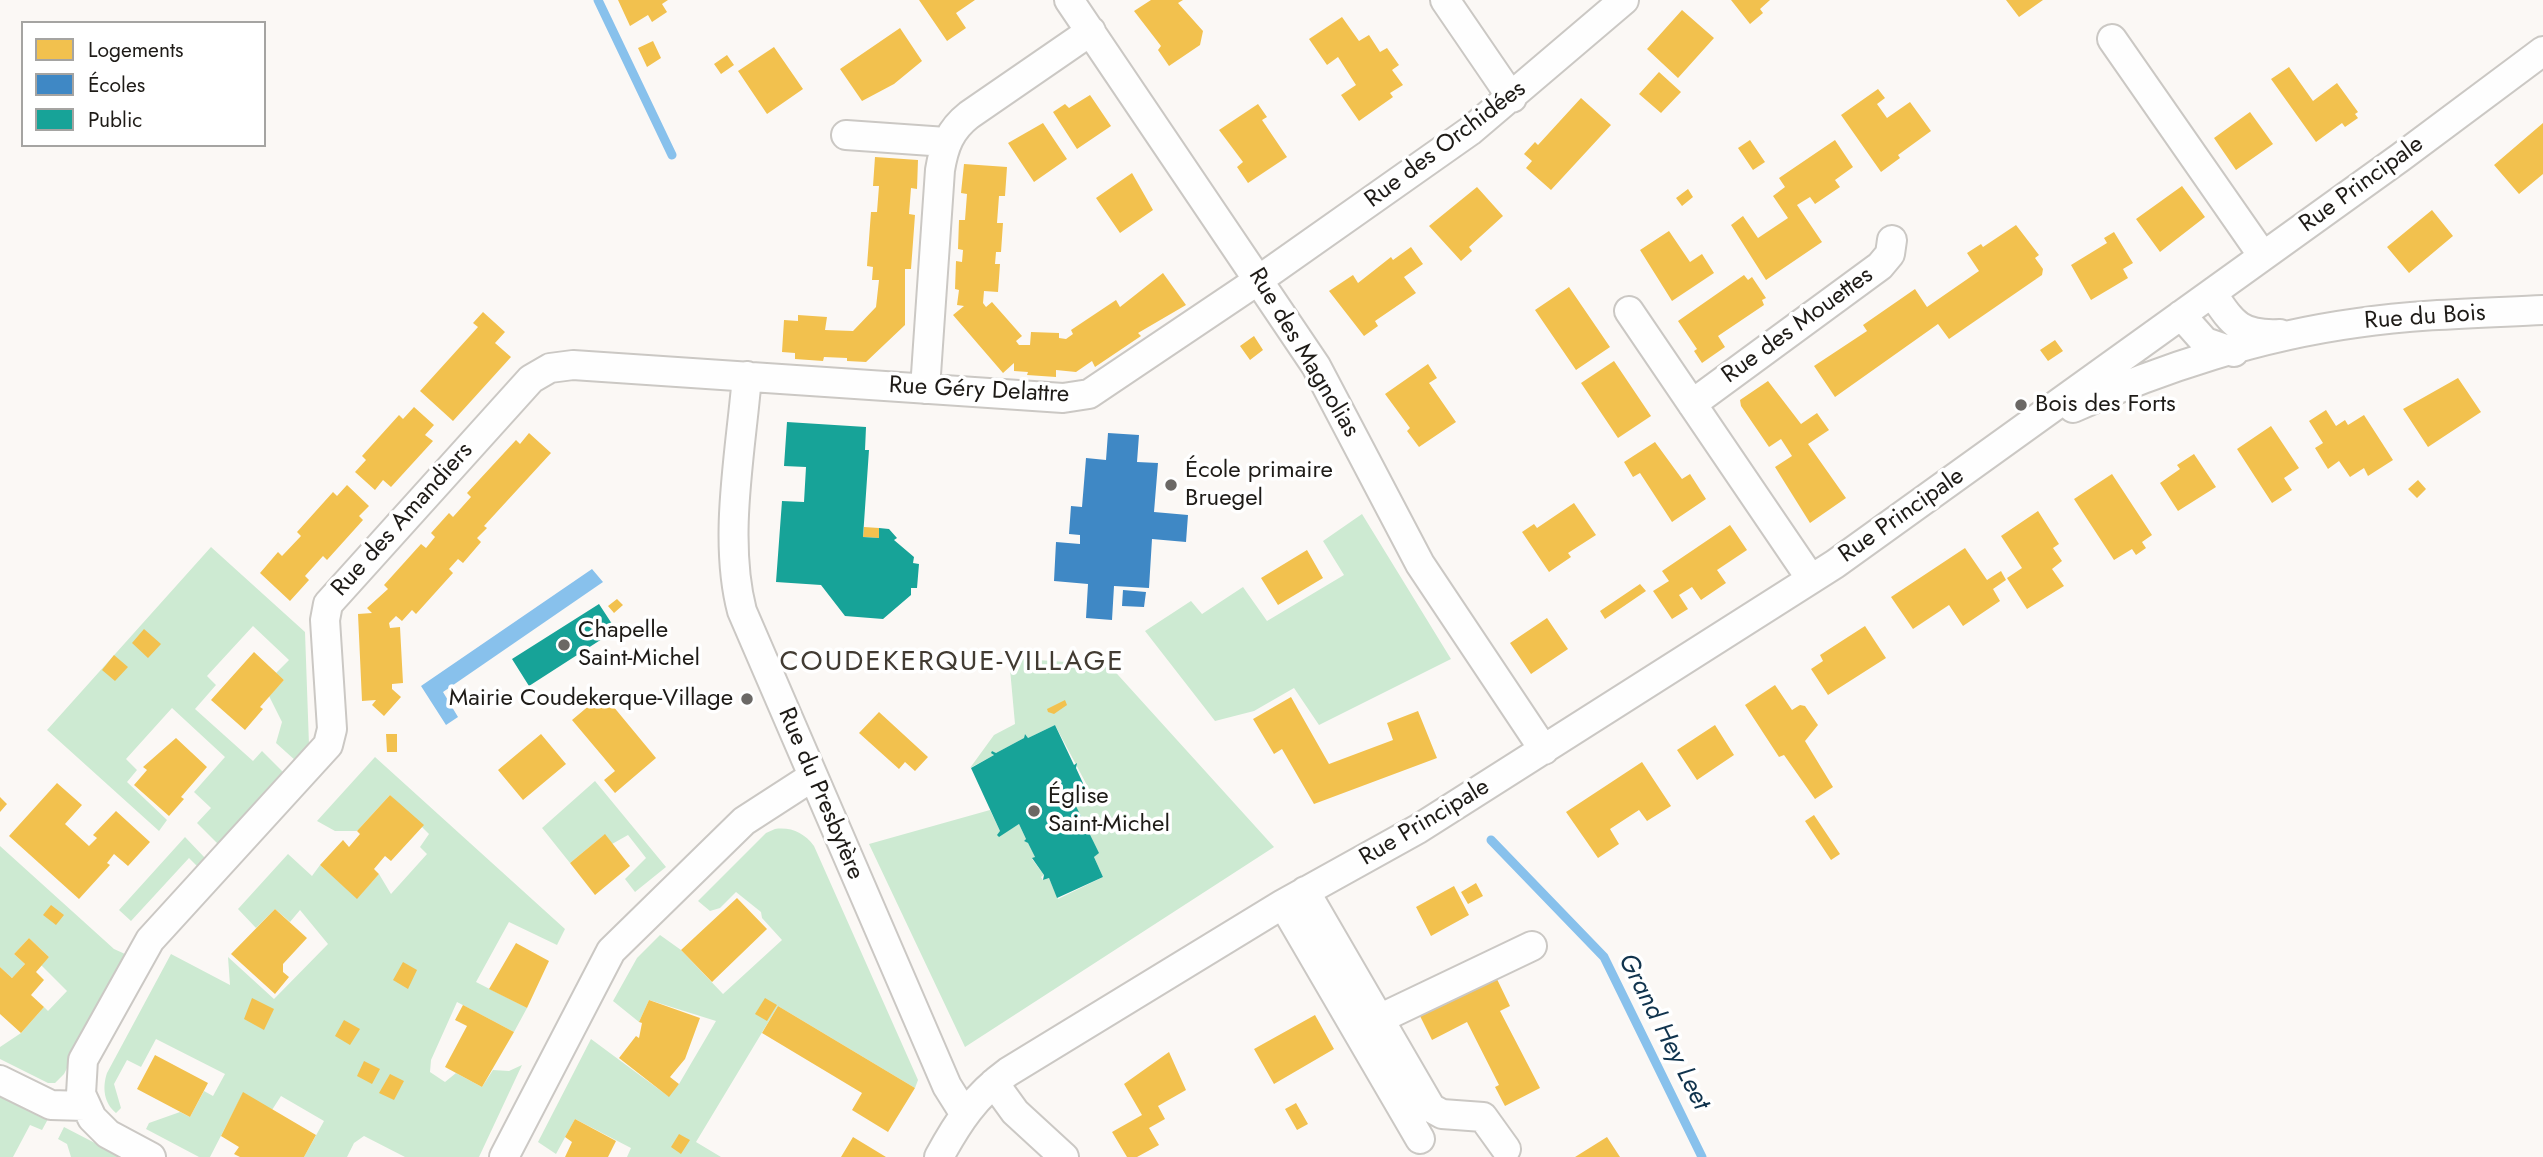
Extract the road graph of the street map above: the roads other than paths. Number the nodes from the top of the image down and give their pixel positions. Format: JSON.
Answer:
{"nodes":[{"id":1,"x":1069,"y":0,"type":"edge"},
{"id":2,"x":1445,"y":0,"type":"edge"},
{"id":3,"x":1624,"y":0,"type":"edge"},
{"id":4,"x":1091,"y":31,"type":"junction"},
{"id":5,"x":2543,"y":34,"type":"edge"},
{"id":6,"x":2112,"y":39,"type":"dead end"},
{"id":7,"x":2543,"y":51,"type":"edge"},
{"id":8,"x":1512,"y":98,"type":"junction"},
{"id":9,"x":2474,"y":103,"type":"junction"},
{"id":10,"x":846,"y":135,"type":"dead end"},
{"id":11,"x":947,"y":142,"type":"junction"},
{"id":12,"x":1892,"y":240,"type":"dead end"},
{"id":13,"x":2263,"y":256,"type":"junction"},
{"id":14,"x":1260,"y":279,"type":"junction"},
{"id":15,"x":2212,"y":293,"type":"junction"},
{"id":16,"x":2543,"y":310,"type":"edge"},
{"id":17,"x":1629,"y":312,"type":"dead end"},
{"id":18,"x":2182,"y":315,"type":"junction"},
{"id":19,"x":2307,"y":332,"type":"junction"},
{"id":20,"x":2234,"y":352,"type":"junction"},
{"id":21,"x":747,"y":376,"type":"junction"},
{"id":22,"x":925,"y":389,"type":"junction"},
{"id":23,"x":1692,"y":404,"type":"junction"},
{"id":24,"x":2017,"y":435,"type":"junction"},
{"id":25,"x":1811,"y":579,"type":"junction"},
{"id":26,"x":1544,"y":750,"type":"junction"},
{"id":27,"x":812,"y":777,"type":"junction"},
{"id":28,"x":1294,"y":898,"type":"junction"},
{"id":29,"x":1532,"y":946,"type":"dead end"},
{"id":30,"x":1379,"y":1019,"type":"junction"},
{"id":31,"x":0,"y":1080,"type":"edge"},
{"id":32,"x":994,"y":1083,"type":"junction"},
{"id":33,"x":85,"y":1106,"type":"junction"},
{"id":34,"x":964,"y":1113,"type":"junction"},
{"id":35,"x":1420,"y":1139,"type":"dead end"},
{"id":36,"x":1506,"y":1149,"type":"dead end"},
{"id":37,"x":151,"y":1157,"type":"edge"},
{"id":38,"x":504,"y":1157,"type":"edge"},
{"id":39,"x":939,"y":1157,"type":"edge"},
{"id":40,"x":1065,"y":1157,"type":"edge"}],
"edges":[{"from":1,"to":4,"type":"street","name":"Rue des Magnolias"},
{"from":2,"to":8,"type":"street"},
{"from":3,"to":8,"type":"street","name":"Rue des Orchidées"},
{"from":4,"to":11,"type":"street"},
{"from":4,"to":14,"type":"street","name":"Rue des Magnolias"},
{"from":5,"to":9,"type":"street","name":"Rue Principale"},
{"from":6,"to":13,"type":"street"},
{"from":7,"to":9,"type":"street","name":"Rue Principale"},
{"from":8,"to":14,"type":"street","name":"Rue des Orchidées"},
{"from":9,"to":13,"type":"street","name":"Rue Principale"},
{"from":10,"to":11,"type":"street"},
{"from":11,"to":22,"type":"street"},
{"from":12,"to":23,"type":"street","name":"Rue des Mouettes"},
{"from":13,"to":15,"type":"street","name":"Rue Principale"},
{"from":14,"to":22,"type":"street","name":"Rue Géry Delattre"},
{"from":14,"to":26,"type":"street","name":"Rue des Magnolias"},
{"from":15,"to":18,"type":"street","name":"Rue Principale"},
{"from":15,"to":19,"type":"street","name":"Rue du Bois"},
{"from":16,"to":19,"type":"street","name":"Rue du Bois"},
{"from":17,"to":23,"type":"street"},
{"from":18,"to":20,"type":"street"},
{"from":18,"to":24,"type":"street","name":"Rue Principale"},
{"from":19,"to":20,"type":"street","name":"Rue du Bois"},
{"from":20,"to":24,"type":"street","name":"Rue du Bois"},
{"from":21,"to":22,"type":"street","name":"Rue Géry Delattre"},
{"from":21,"to":27,"type":"street","name":"Rue du Presbytère"},
{"from":21,"to":33,"type":"street","name":"Rue des Amandiers"},
{"from":23,"to":25,"type":"street"},
{"from":24,"to":25,"type":"street","name":"Rue Principale"},
{"from":25,"to":26,"type":"street","name":"Rue Principale"},
{"from":26,"to":28,"type":"street","name":"Rue Principale"},
{"from":27,"to":34,"type":"street","name":"Rue du Presbytère"},
{"from":27,"to":38,"type":"street"},
{"from":28,"to":30,"type":"street"},
{"from":28,"to":32,"type":"street","name":"Rue Principale"},
{"from":28,"to":35,"type":"street"},
{"from":29,"to":30,"type":"street"},
{"from":30,"to":36,"type":"street"},
{"from":31,"to":33,"type":"street"},
{"from":32,"to":34,"type":"street","name":"Rue Principale"},
{"from":32,"to":40,"type":"street"},
{"from":33,"to":37,"type":"street"},
{"from":34,"to":39,"type":"street","name":"Rue Principale"}]}
